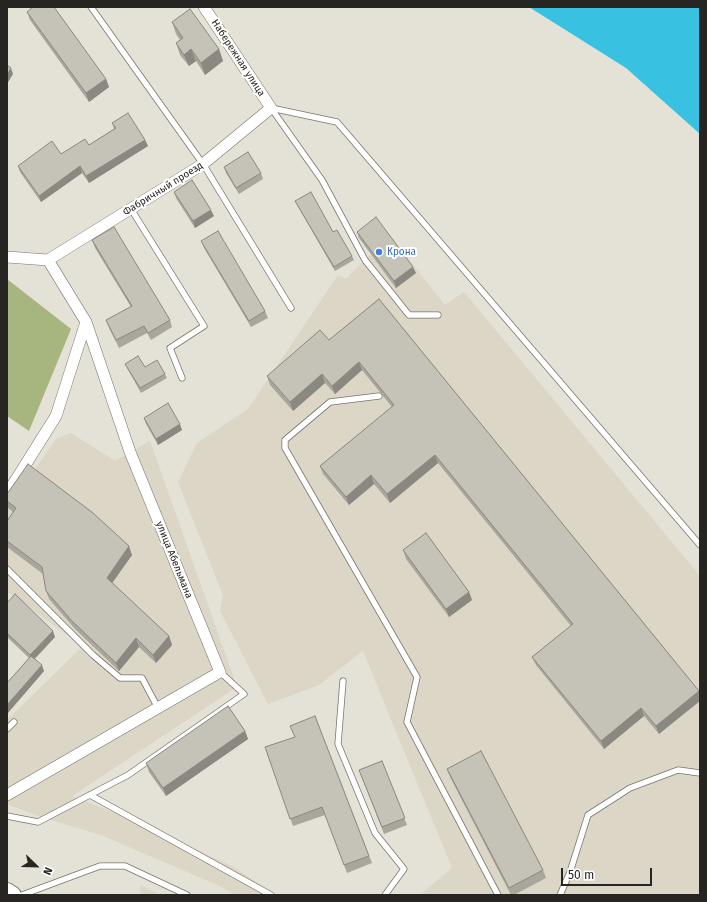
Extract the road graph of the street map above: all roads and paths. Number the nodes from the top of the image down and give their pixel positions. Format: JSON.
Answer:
{"nodes":[{"id":1,"x":91,"y":7,"type":"edge"},
{"id":2,"x":204,"y":7,"type":"edge"},
{"id":3,"x":271,"y":108,"type":"junction"},
{"id":4,"x":203,"y":164,"type":"junction"},
{"id":5,"x":131,"y":209,"type":"junction"},
{"id":6,"x":7,"y":257,"type":"edge"},
{"id":7,"x":48,"y":260,"type":"junction"},
{"id":8,"x":290,"y":308,"type":"dead end"},
{"id":9,"x":438,"y":315,"type":"dead end"},
{"id":10,"x":86,"y":322,"type":"junction"},
{"id":11,"x":182,"y":378,"type":"dead end"},
{"id":12,"x":379,"y":396,"type":"edge"},
{"id":13,"x":7,"y":494,"type":"edge"},
{"id":14,"x":700,"y":545,"type":"edge"},
{"id":15,"x":7,"y":569,"type":"edge"},
{"id":16,"x":220,"y":672,"type":"junction"},
{"id":17,"x":343,"y":681,"type":"dead end"},
{"id":18,"x":158,"y":708,"type":"junction"},
{"id":19,"x":14,"y":722,"type":"dead end"},
{"id":20,"x":7,"y":729,"type":"edge"},
{"id":21,"x":700,"y":772,"type":"edge"},
{"id":22,"x":90,"y":794,"type":"junction"},
{"id":23,"x":7,"y":795,"type":"edge"},
{"id":24,"x":7,"y":816,"type":"edge"},
{"id":25,"x":7,"y":891,"type":"edge"},
{"id":26,"x":12,"y":895,"type":"edge"},
{"id":27,"x":22,"y":895,"type":"edge"},
{"id":28,"x":187,"y":895,"type":"edge"},
{"id":29,"x":271,"y":895,"type":"edge"},
{"id":30,"x":385,"y":895,"type":"edge"},
{"id":31,"x":498,"y":895,"type":"edge"},
{"id":32,"x":560,"y":895,"type":"edge"}],
"edges":[{"from":1,"to":4,"type":"lane"},
{"from":2,"to":3,"type":"street","name":"Набережная улица"},
{"from":3,"to":4,"type":"street","name":"Фабричный проезд"},
{"from":3,"to":9,"type":"lane"},
{"from":3,"to":14,"type":"lane"},
{"from":4,"to":5,"type":"street","name":"Фабричный проезд"},
{"from":4,"to":8,"type":"lane"},
{"from":5,"to":7,"type":"street","name":"Фабричный проезд"},
{"from":5,"to":11,"type":"lane"},
{"from":6,"to":7,"type":"street"},
{"from":7,"to":10,"type":"street","name":"улица Абельмана"},
{"from":10,"to":13,"type":"street"},
{"from":10,"to":16,"type":"street","name":"улица Абельмана"},
{"from":12,"to":31,"type":"lane"},
{"from":15,"to":18,"type":"lane"},
{"from":16,"to":18,"type":"street"},
{"from":16,"to":22,"type":"lane"},
{"from":17,"to":30,"type":"lane"},
{"from":18,"to":23,"type":"street"},
{"from":19,"to":20,"type":"lane"},
{"from":21,"to":32,"type":"lane"},
{"from":22,"to":24,"type":"lane"},
{"from":22,"to":29,"type":"lane"},
{"from":25,"to":26,"type":"main road"},
{"from":27,"to":28,"type":"lane"}]}
